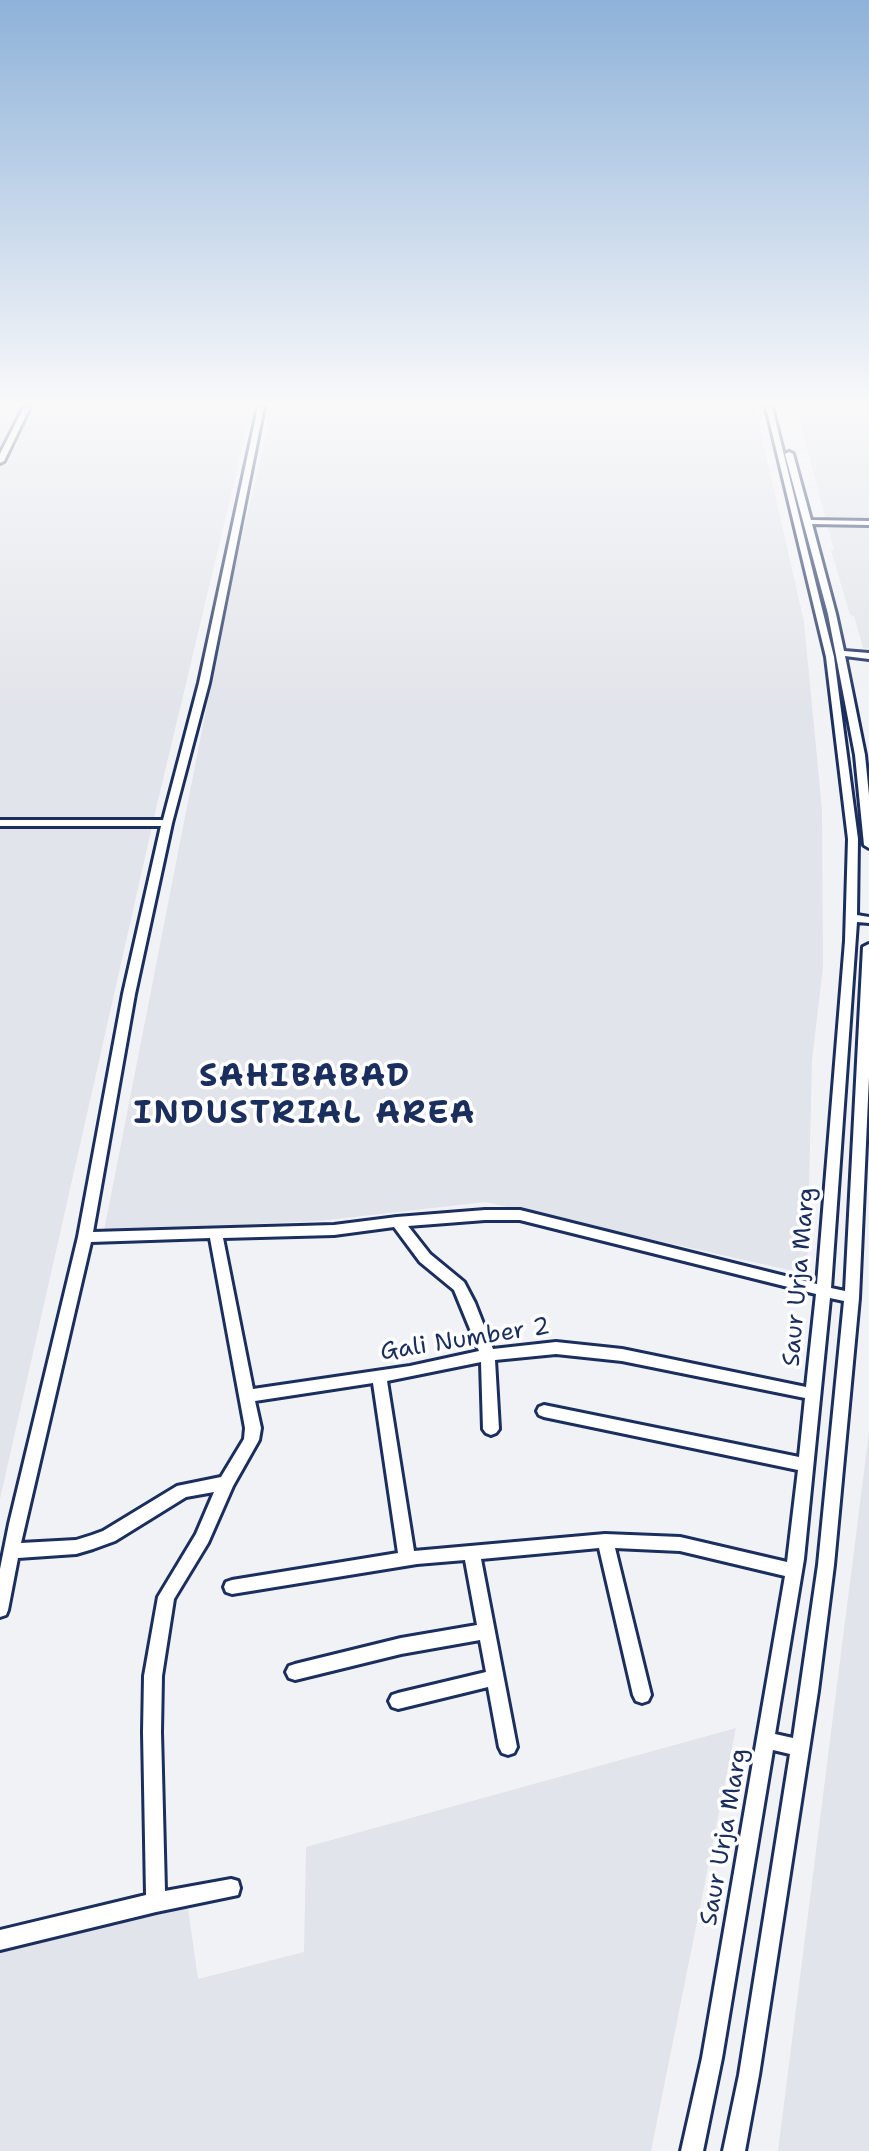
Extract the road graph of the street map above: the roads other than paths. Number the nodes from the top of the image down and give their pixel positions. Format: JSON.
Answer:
{"nodes":[{"id":1,"x":240,"y":507,"type":"edge"},
{"id":2,"x":793,"y":507,"type":"edge"},
{"id":3,"x":803,"y":507,"type":"edge"},
{"id":4,"x":807,"y":522,"type":"junction"},
{"id":5,"x":869,"y":523,"type":"edge"},
{"id":6,"x":840,"y":653,"type":"junction"},
{"id":7,"x":869,"y":656,"type":"edge"},
{"id":8,"x":0,"y":823,"type":"edge"},
{"id":9,"x":167,"y":823,"type":"junction"},
{"id":10,"x":852,"y":830,"type":"junction"},
{"id":11,"x":869,"y":832,"type":"edge"},
{"id":12,"x":869,"y":845,"type":"edge"},
{"id":13,"x":851,"y":918,"type":"junction"},
{"id":14,"x":869,"y":920,"type":"edge"},
{"id":15,"x":869,"y":947,"type":"edge"},
{"id":16,"x":397,"y":1222,"type":"junction"},
{"id":17,"x":216,"y":1235,"type":"junction"},
{"id":18,"x":85,"y":1237,"type":"junction"},
{"id":19,"x":824,"y":1291,"type":"junction"},
{"id":20,"x":852,"y":1298,"type":"junction"},
{"id":21,"x":488,"y":1356,"type":"junction"},
{"id":22,"x":379,"y":1376,"type":"junction"},
{"id":23,"x":814,"y":1394,"type":"junction"},
{"id":24,"x":246,"y":1396,"type":"junction"},
{"id":25,"x":544,"y":1411,"type":"dead end"},
{"id":26,"x":491,"y":1429,"type":"dead end"},
{"id":27,"x":806,"y":1465,"type":"junction"},
{"id":28,"x":226,"y":1483,"type":"junction"},
{"id":29,"x":605,"y":1541,"type":"junction"},
{"id":30,"x":12,"y":1551,"type":"junction"},
{"id":31,"x":472,"y":1552,"type":"junction"},
{"id":32,"x":407,"y":1559,"type":"junction"},
{"id":33,"x":794,"y":1571,"type":"junction"},
{"id":34,"x":232,"y":1587,"type":"dead end"},
{"id":35,"x":0,"y":1610,"type":"edge"},
{"id":36,"x":486,"y":1631,"type":"junction"},
{"id":37,"x":295,"y":1672,"type":"dead end"},
{"id":38,"x":495,"y":1678,"type":"junction"},
{"id":39,"x":642,"y":1695,"type":"dead end"},
{"id":40,"x":398,"y":1701,"type":"dead end"},
{"id":41,"x":766,"y":1740,"type":"junction"},
{"id":42,"x":508,"y":1747,"type":"dead end"},
{"id":43,"x":800,"y":1748,"type":"junction"},
{"id":44,"x":231,"y":1888,"type":"dead end"},
{"id":45,"x":156,"y":1902,"type":"junction"},
{"id":46,"x":0,"y":1940,"type":"edge"},
{"id":47,"x":692,"y":2151,"type":"edge"},
{"id":48,"x":734,"y":2151,"type":"edge"}],
"edges":[{"from":1,"to":9,"type":"street"},
{"from":2,"to":10,"type":"street","name":"Saur Urja Marg"},
{"from":3,"to":4,"type":"street"},
{"from":4,"to":5,"type":"street"},
{"from":4,"to":6,"type":"street"},
{"from":6,"to":7,"type":"street"},
{"from":6,"to":11,"type":"street"},
{"from":8,"to":9,"type":"street"},
{"from":9,"to":18,"type":"street"},
{"from":10,"to":11,"type":"street"},
{"from":10,"to":13,"type":"street","name":"Saur Urja Marg"},
{"from":11,"to":12,"type":"street"},
{"from":13,"to":14,"type":"street"},
{"from":13,"to":19,"type":"street","name":"Saur Urja Marg"},
{"from":15,"to":20,"type":"street","name":"Saur Urja Marg"},
{"from":16,"to":17,"type":"street"},
{"from":16,"to":19,"type":"street"},
{"from":16,"to":21,"type":"street"},
{"from":17,"to":18,"type":"street"},
{"from":17,"to":24,"type":"street"},
{"from":18,"to":30,"type":"street"},
{"from":19,"to":20,"type":"street"},
{"from":19,"to":23,"type":"street","name":"Saur Urja Marg"},
{"from":20,"to":43,"type":"street","name":"Saur Urja Marg"},
{"from":21,"to":22,"type":"street","name":"Gali Number 2"},
{"from":21,"to":23,"type":"street","name":"Gali Number 2"},
{"from":21,"to":26,"type":"street"},
{"from":22,"to":24,"type":"street","name":"Gali Number 2"},
{"from":22,"to":32,"type":"street"},
{"from":23,"to":27,"type":"street","name":"Saur Urja Marg"},
{"from":24,"to":28,"type":"street"},
{"from":25,"to":27,"type":"street"},
{"from":27,"to":33,"type":"street","name":"Saur Urja Marg"},
{"from":28,"to":30,"type":"street"},
{"from":28,"to":45,"type":"street"},
{"from":29,"to":31,"type":"street"},
{"from":29,"to":33,"type":"street"},
{"from":29,"to":39,"type":"street"},
{"from":30,"to":35,"type":"street"},
{"from":31,"to":32,"type":"street"},
{"from":31,"to":36,"type":"street"},
{"from":32,"to":34,"type":"street"},
{"from":33,"to":41,"type":"street","name":"Saur Urja Marg"},
{"from":36,"to":37,"type":"street"},
{"from":36,"to":38,"type":"street"},
{"from":38,"to":40,"type":"street"},
{"from":38,"to":42,"type":"street"},
{"from":41,"to":43,"type":"street"},
{"from":41,"to":47,"type":"street","name":"Saur Urja Marg"},
{"from":43,"to":48,"type":"street","name":"Saur Urja Marg"},
{"from":44,"to":45,"type":"street"},
{"from":45,"to":46,"type":"street"}]}
